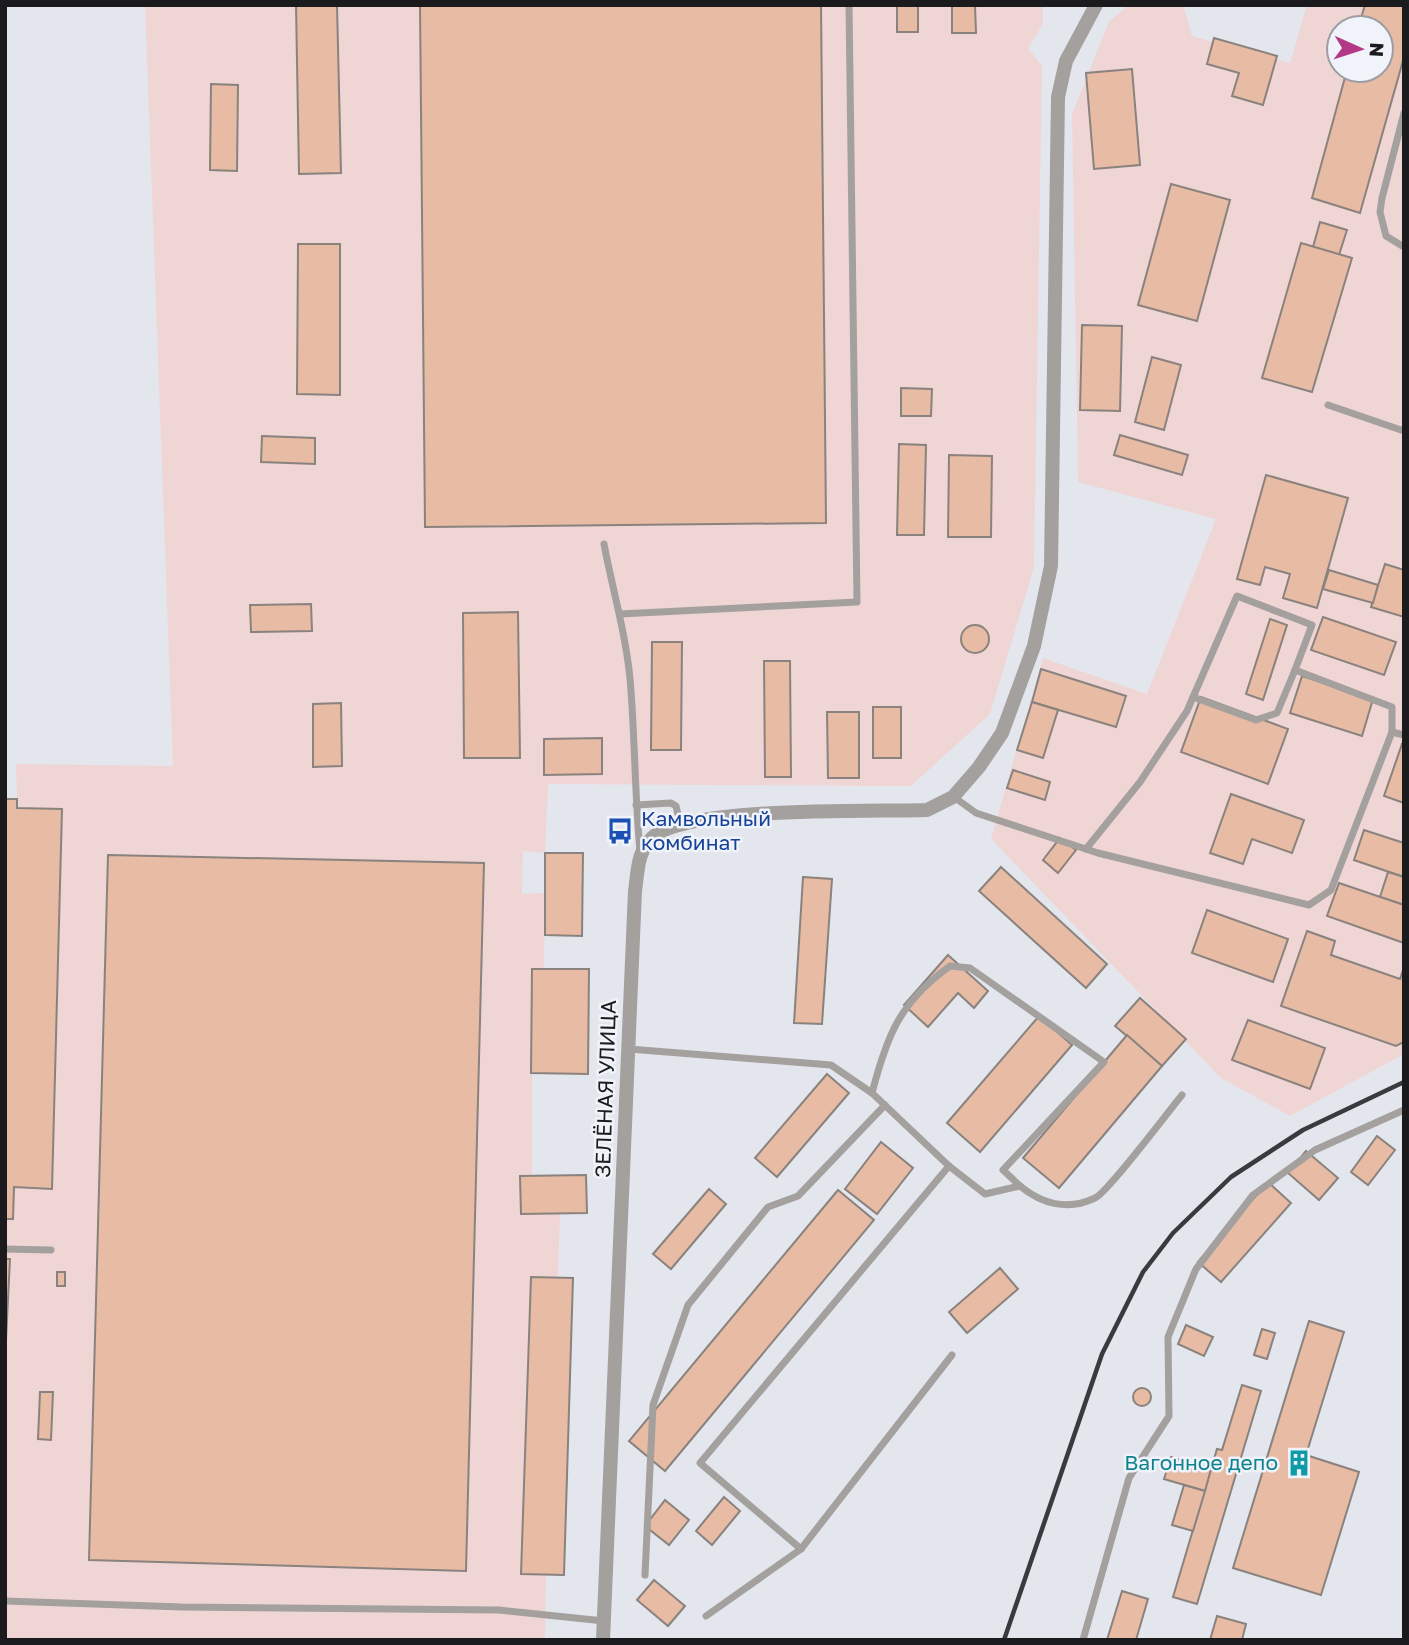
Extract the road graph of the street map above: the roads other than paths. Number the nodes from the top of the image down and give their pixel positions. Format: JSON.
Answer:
{"nodes":[{"id":1,"x":849,"y":5,"type":"edge"},
{"id":2,"x":1096,"y":5,"type":"edge"},
{"id":3,"x":1404,"y":113,"type":"edge"},
{"id":4,"x":1404,"y":247,"type":"edge"},
{"id":5,"x":1328,"y":405,"type":"dead end"},
{"id":6,"x":1404,"y":431,"type":"edge"},
{"id":7,"x":604,"y":544,"type":"dead end"},
{"id":8,"x":620,"y":614,"type":"junction"},
{"id":9,"x":1295,"y":670,"type":"junction"},
{"id":10,"x":1193,"y":697,"type":"junction"},
{"id":11,"x":1392,"y":732,"type":"junction"},
{"id":12,"x":1404,"y":735,"type":"edge"},
{"id":13,"x":953,"y":797,"type":"junction"},
{"id":14,"x":636,"y":805,"type":"junction"},
{"id":15,"x":680,"y":822,"type":"junction"},
{"id":16,"x":1086,"y":849,"type":"junction"},
{"id":17,"x":640,"y":852,"type":"junction"},
{"id":18,"x":629,"y":1049,"type":"junction"},
{"id":19,"x":872,"y":1093,"type":"junction"},
{"id":20,"x":1182,"y":1095,"type":"dead end"},
{"id":21,"x":885,"y":1105,"type":"junction"},
{"id":22,"x":1404,"y":1110,"type":"edge"},
{"id":23,"x":948,"y":1166,"type":"junction"},
{"id":24,"x":1020,"y":1186,"type":"junction"},
{"id":25,"x":5,"y":1249,"type":"edge"},
{"id":26,"x":51,"y":1250,"type":"dead end"},
{"id":27,"x":952,"y":1355,"type":"dead end"},
{"id":28,"x":801,"y":1549,"type":"junction"},
{"id":29,"x":645,"y":1574,"type":"dead end"},
{"id":30,"x":5,"y":1601,"type":"edge"},
{"id":31,"x":706,"y":1616,"type":"dead end"},
{"id":32,"x":604,"y":1621,"type":"junction"},
{"id":33,"x":603,"y":1640,"type":"edge"},
{"id":34,"x":1083,"y":1640,"type":"edge"}],
"edges":[{"from":1,"to":8,"type":"lane"},
{"from":2,"to":13,"type":"street"},
{"from":3,"to":4,"type":"lane"},
{"from":5,"to":6,"type":"lane"},
{"from":7,"to":8,"type":"lane","name":"ЗЕЛЁНАЯ УЛИЦА"},
{"from":8,"to":14,"type":"lane","name":"ЗЕЛЁНАЯ УЛИЦА"},
{"from":9,"to":10,"type":"lane"},
{"from":9,"to":10,"type":"lane"},
{"from":9,"to":11,"type":"lane"},
{"from":10,"to":16,"type":"lane"},
{"from":11,"to":12,"type":"lane"},
{"from":11,"to":16,"type":"lane"},
{"from":13,"to":15,"type":"street"},
{"from":13,"to":16,"type":"lane"},
{"from":14,"to":15,"type":"lane"},
{"from":14,"to":17,"type":"lane","name":"ЗЕЛЁНАЯ УЛИЦА"},
{"from":15,"to":17,"type":"street"},
{"from":17,"to":18,"type":"street","name":"ЗЕЛЁНАЯ УЛИЦА"},
{"from":18,"to":19,"type":"lane"},
{"from":18,"to":32,"type":"street","name":"ЗЕЛЁНАЯ УЛИЦА"},
{"from":19,"to":21,"type":"lane"},
{"from":19,"to":24,"type":"lane"},
{"from":20,"to":24,"type":"lane"},
{"from":21,"to":23,"type":"lane"},
{"from":21,"to":29,"type":"lane"},
{"from":22,"to":34,"type":"lane"},
{"from":23,"to":24,"type":"lane"},
{"from":23,"to":28,"type":"lane"},
{"from":25,"to":26,"type":"lane"},
{"from":27,"to":28,"type":"lane"},
{"from":28,"to":31,"type":"lane"},
{"from":30,"to":32,"type":"lane"},
{"from":32,"to":33,"type":"street","name":"ЗЕЛЁНАЯ УЛИЦА"}]}
